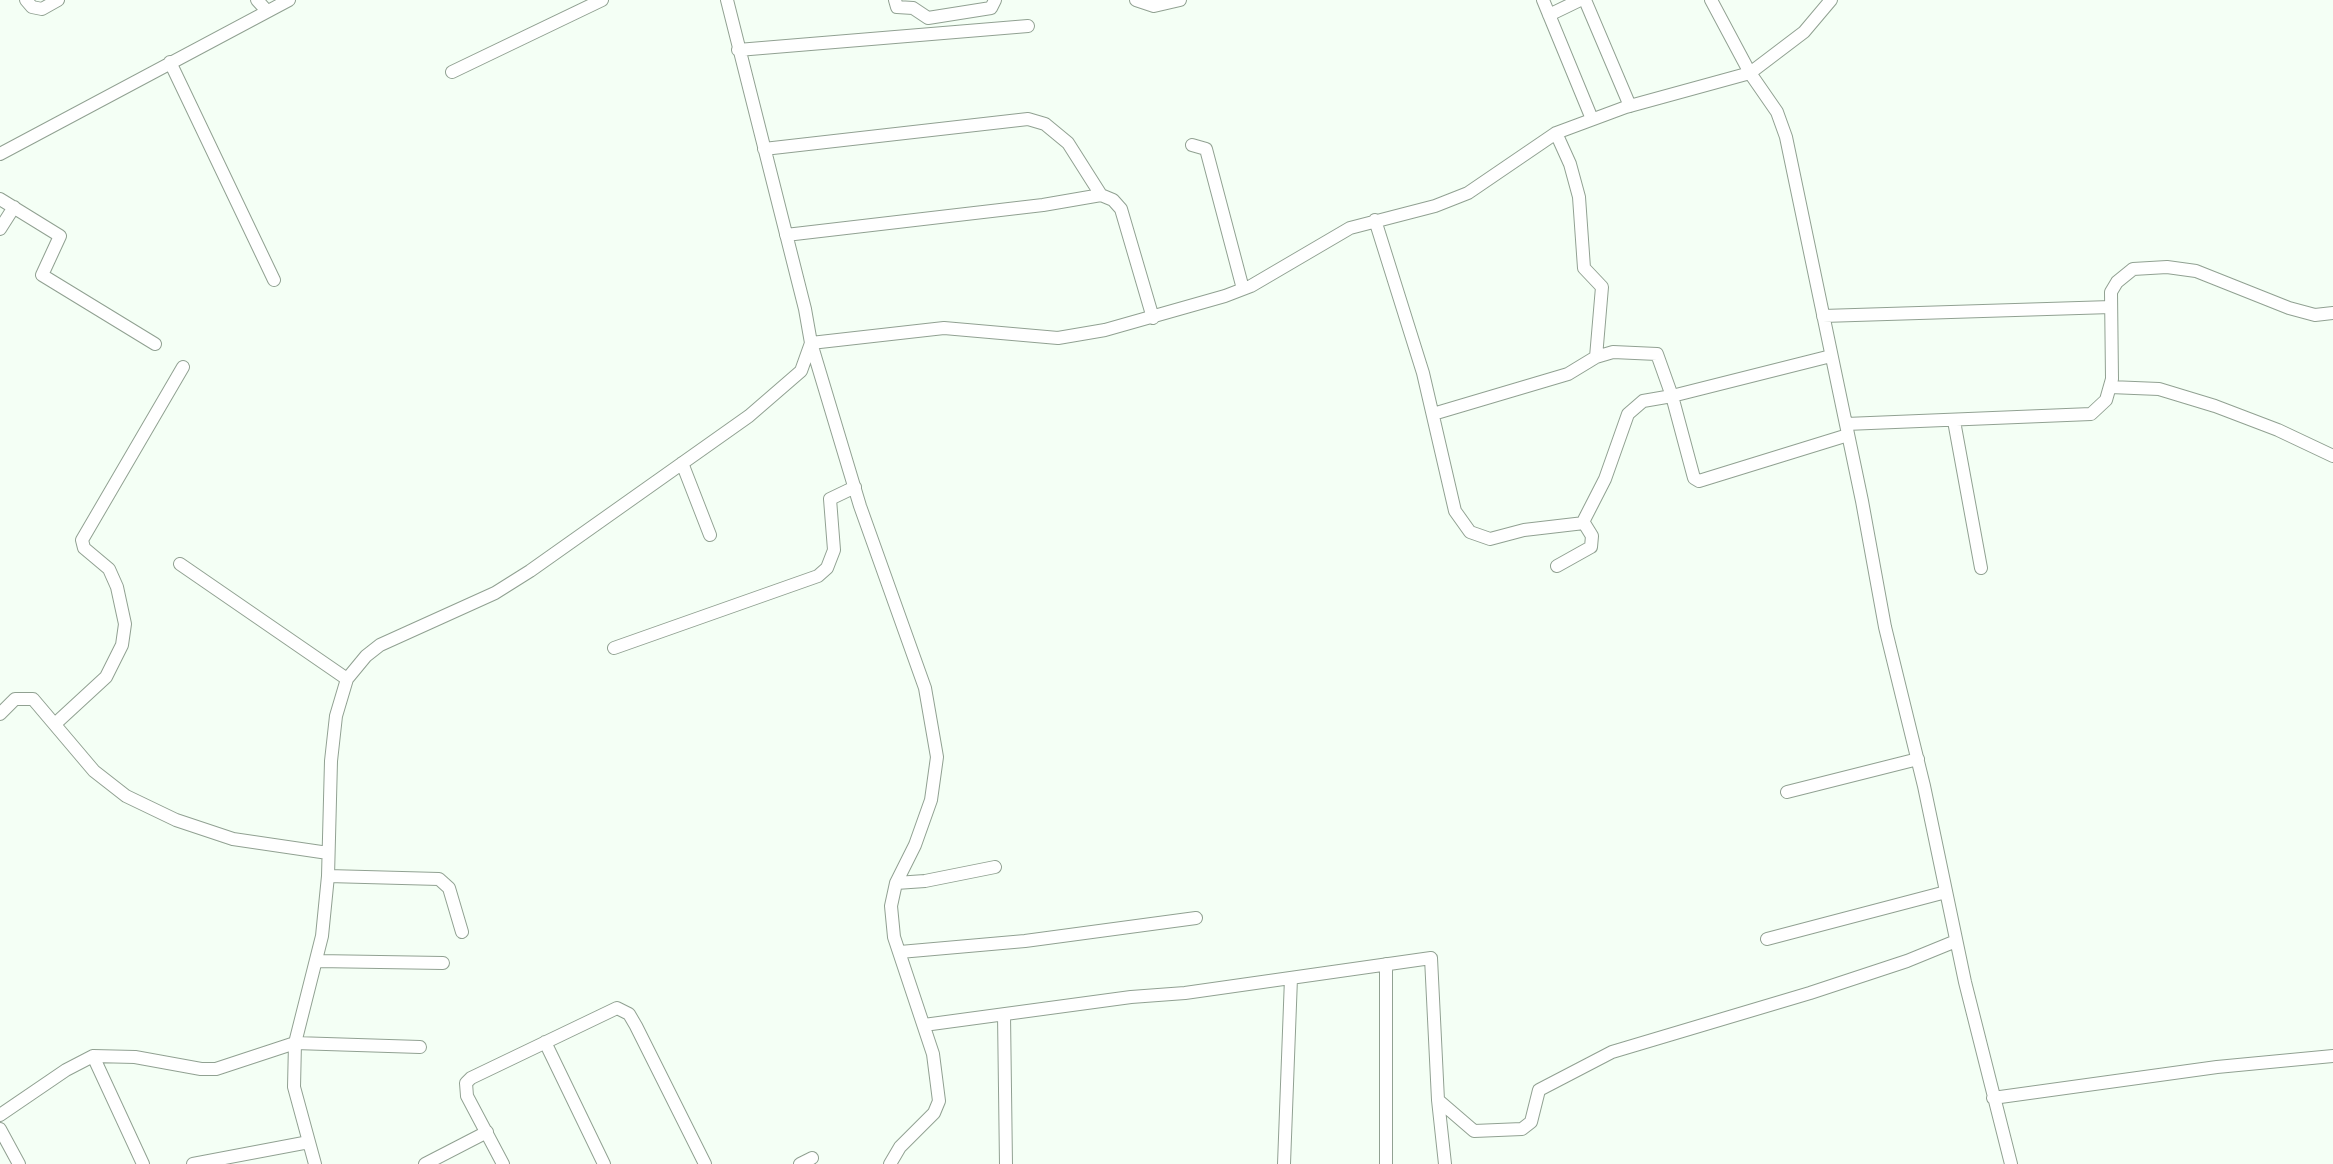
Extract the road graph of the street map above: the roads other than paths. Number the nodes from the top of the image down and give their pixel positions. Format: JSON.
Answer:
{"nodes":[{"id":1,"x":26,"y":0,"type":"edge"},
{"id":2,"x":58,"y":0,"type":"edge"},
{"id":3,"x":257,"y":0,"type":"edge"},
{"id":4,"x":289,"y":0,"type":"edge"},
{"id":5,"x":602,"y":0,"type":"edge"},
{"id":6,"x":727,"y":0,"type":"edge"},
{"id":7,"x":895,"y":0,"type":"edge"},
{"id":8,"x":995,"y":0,"type":"edge"},
{"id":9,"x":1136,"y":0,"type":"edge"},
{"id":10,"x":1180,"y":0,"type":"edge"},
{"id":11,"x":1542,"y":0,"type":"edge"},
{"id":12,"x":1582,"y":0,"type":"edge"},
{"id":13,"x":1710,"y":0,"type":"edge"},
{"id":14,"x":1831,"y":0,"type":"edge"},
{"id":15,"x":267,"y":11,"type":"junction"},
{"id":16,"x":1549,"y":15,"type":"junction"},
{"id":17,"x":1028,"y":26,"type":"dead end"},
{"id":18,"x":738,"y":50,"type":"junction"},
{"id":19,"x":170,"y":62,"type":"junction"},
{"id":20,"x":452,"y":72,"type":"dead end"},
{"id":21,"x":1750,"y":74,"type":"junction"},
{"id":22,"x":1630,"y":106,"type":"junction"},
{"id":23,"x":1592,"y":119,"type":"junction"},
{"id":24,"x":1556,"y":133,"type":"junction"},
{"id":25,"x":1192,"y":145,"type":"dead end"},
{"id":26,"x":764,"y":149,"type":"junction"},
{"id":27,"x":0,"y":154,"type":"edge"},
{"id":28,"x":1101,"y":195,"type":"junction"},
{"id":29,"x":0,"y":199,"type":"edge"},
{"id":30,"x":14,"y":207,"type":"junction"},
{"id":31,"x":1375,"y":220,"type":"junction"},
{"id":32,"x":0,"y":229,"type":"edge"},
{"id":33,"x":786,"y":235,"type":"junction"},
{"id":34,"x":274,"y":280,"type":"dead end"},
{"id":35,"x":1243,"y":289,"type":"junction"},
{"id":36,"x":2110,"y":307,"type":"junction"},
{"id":37,"x":2333,"y":313,"type":"edge"},
{"id":38,"x":1824,"y":316,"type":"junction"},
{"id":39,"x":1153,"y":318,"type":"junction"},
{"id":40,"x":811,"y":343,"type":"junction"},
{"id":41,"x":155,"y":344,"type":"dead end"},
{"id":42,"x":1831,"y":356,"type":"junction"},
{"id":43,"x":1596,"y":357,"type":"junction"},
{"id":44,"x":183,"y":367,"type":"dead end"},
{"id":45,"x":2110,"y":387,"type":"junction"},
{"id":46,"x":1672,"y":396,"type":"junction"},
{"id":47,"x":1433,"y":414,"type":"junction"},
{"id":48,"x":1954,"y":421,"type":"junction"},
{"id":49,"x":1847,"y":429,"type":"junction"},
{"id":50,"x":2333,"y":456,"type":"edge"},
{"id":51,"x":682,"y":463,"type":"junction"},
{"id":52,"x":855,"y":487,"type":"junction"},
{"id":53,"x":1583,"y":522,"type":"junction"},
{"id":54,"x":710,"y":535,"type":"dead end"},
{"id":55,"x":180,"y":564,"type":"dead end"},
{"id":56,"x":1557,"y":566,"type":"dead end"},
{"id":57,"x":1981,"y":568,"type":"dead end"},
{"id":58,"x":614,"y":648,"type":"dead end"},
{"id":59,"x":347,"y":679,"type":"junction"},
{"id":60,"x":0,"y":714,"type":"edge"},
{"id":61,"x":55,"y":724,"type":"junction"},
{"id":62,"x":1918,"y":759,"type":"junction"},
{"id":63,"x":1787,"y":792,"type":"dead end"},
{"id":64,"x":328,"y":853,"type":"junction"},
{"id":65,"x":995,"y":867,"type":"dead end"},
{"id":66,"x":328,"y":876,"type":"junction"},
{"id":67,"x":896,"y":883,"type":"junction"},
{"id":68,"x":1946,"y":892,"type":"junction"},
{"id":69,"x":1196,"y":918,"type":"dead end"},
{"id":70,"x":462,"y":932,"type":"dead end"},
{"id":71,"x":1767,"y":939,"type":"dead end"},
{"id":72,"x":1956,"y":941,"type":"junction"},
{"id":73,"x":900,"y":952,"type":"junction"},
{"id":74,"x":317,"y":961,"type":"junction"},
{"id":75,"x":443,"y":963,"type":"dead end"},
{"id":76,"x":1386,"y":964,"type":"junction"},
{"id":77,"x":1291,"y":978,"type":"junction"},
{"id":78,"x":1004,"y":1015,"type":"junction"},
{"id":79,"x":923,"y":1025,"type":"junction"},
{"id":80,"x":545,"y":1042,"type":"junction"},
{"id":81,"x":295,"y":1043,"type":"junction"},
{"id":82,"x":420,"y":1047,"type":"dead end"},
{"id":83,"x":93,"y":1056,"type":"junction"},
{"id":84,"x":2333,"y":1056,"type":"edge"},
{"id":85,"x":1993,"y":1098,"type":"junction"},
{"id":86,"x":1438,"y":1100,"type":"junction"},
{"id":87,"x":0,"y":1115,"type":"edge"},
{"id":88,"x":0,"y":1129,"type":"edge"},
{"id":89,"x":487,"y":1132,"type":"junction"},
{"id":90,"x":309,"y":1142,"type":"junction"},
{"id":91,"x":19,"y":1164,"type":"edge"},
{"id":92,"x":144,"y":1164,"type":"edge"},
{"id":93,"x":193,"y":1164,"type":"edge"},
{"id":94,"x":315,"y":1164,"type":"edge"},
{"id":95,"x":425,"y":1164,"type":"edge"},
{"id":96,"x":503,"y":1164,"type":"edge"},
{"id":97,"x":604,"y":1164,"type":"edge"},
{"id":98,"x":705,"y":1164,"type":"edge"},
{"id":99,"x":890,"y":1164,"type":"edge"},
{"id":100,"x":1006,"y":1164,"type":"edge"},
{"id":101,"x":1284,"y":1164,"type":"edge"},
{"id":102,"x":1386,"y":1164,"type":"edge"},
{"id":103,"x":1445,"y":1164,"type":"edge"},
{"id":104,"x":2011,"y":1164,"type":"edge"}],
"edges":[{"from":1,"to":2,"type":"street"},
{"from":3,"to":15,"type":"street"},
{"from":4,"to":15,"type":"street"},
{"from":5,"to":20,"type":"street"},
{"from":6,"to":18,"type":"street"},
{"from":7,"to":8,"type":"street"},
{"from":9,"to":10,"type":"street"},
{"from":11,"to":16,"type":"street"},
{"from":12,"to":16,"type":"street"},
{"from":12,"to":22,"type":"street"},
{"from":13,"to":21,"type":"street"},
{"from":14,"to":21,"type":"street"},
{"from":15,"to":19,"type":"street"},
{"from":16,"to":23,"type":"street"},
{"from":17,"to":18,"type":"street"},
{"from":18,"to":26,"type":"street"},
{"from":19,"to":27,"type":"street"},
{"from":19,"to":34,"type":"street"},
{"from":21,"to":22,"type":"street"},
{"from":21,"to":38,"type":"street"},
{"from":22,"to":23,"type":"street"},
{"from":23,"to":24,"type":"street"},
{"from":24,"to":31,"type":"street"},
{"from":24,"to":43,"type":"street"},
{"from":25,"to":35,"type":"street"},
{"from":26,"to":28,"type":"street"},
{"from":26,"to":33,"type":"street"},
{"from":28,"to":33,"type":"street"},
{"from":28,"to":39,"type":"street"},
{"from":29,"to":30,"type":"street"},
{"from":30,"to":32,"type":"street"},
{"from":30,"to":41,"type":"street"},
{"from":31,"to":35,"type":"street"},
{"from":31,"to":47,"type":"street"},
{"from":33,"to":40,"type":"street"},
{"from":35,"to":39,"type":"street"},
{"from":36,"to":37,"type":"street"},
{"from":36,"to":38,"type":"street"},
{"from":36,"to":45,"type":"street"},
{"from":38,"to":42,"type":"street"},
{"from":39,"to":40,"type":"street"},
{"from":40,"to":51,"type":"street"},
{"from":40,"to":52,"type":"street"},
{"from":42,"to":46,"type":"street"},
{"from":42,"to":49,"type":"street"},
{"from":43,"to":46,"type":"street"},
{"from":43,"to":47,"type":"street"},
{"from":44,"to":61,"type":"street"},
{"from":45,"to":48,"type":"street"},
{"from":45,"to":50,"type":"street"},
{"from":46,"to":49,"type":"street"},
{"from":46,"to":53,"type":"street"},
{"from":47,"to":53,"type":"street"},
{"from":48,"to":49,"type":"street"},
{"from":48,"to":57,"type":"street"},
{"from":49,"to":62,"type":"street"},
{"from":51,"to":54,"type":"street"},
{"from":51,"to":59,"type":"street"},
{"from":52,"to":58,"type":"street"},
{"from":52,"to":67,"type":"street"},
{"from":53,"to":56,"type":"street"},
{"from":55,"to":59,"type":"street"},
{"from":59,"to":64,"type":"street"},
{"from":60,"to":61,"type":"street"},
{"from":61,"to":64,"type":"street"},
{"from":62,"to":63,"type":"street"},
{"from":62,"to":68,"type":"street"},
{"from":64,"to":66,"type":"street"},
{"from":65,"to":67,"type":"street"},
{"from":66,"to":70,"type":"street"},
{"from":66,"to":74,"type":"street"},
{"from":67,"to":73,"type":"street"},
{"from":68,"to":71,"type":"street"},
{"from":68,"to":72,"type":"street"},
{"from":69,"to":73,"type":"street"},
{"from":72,"to":85,"type":"street"},
{"from":72,"to":86,"type":"street"},
{"from":73,"to":79,"type":"street"},
{"from":74,"to":75,"type":"street"},
{"from":74,"to":81,"type":"street"},
{"from":76,"to":77,"type":"street"},
{"from":76,"to":86,"type":"street"},
{"from":76,"to":102,"type":"street"},
{"from":77,"to":78,"type":"street"},
{"from":77,"to":101,"type":"street"},
{"from":78,"to":79,"type":"street"},
{"from":78,"to":100,"type":"street"},
{"from":79,"to":99,"type":"street"},
{"from":80,"to":89,"type":"street"},
{"from":80,"to":97,"type":"street"},
{"from":80,"to":98,"type":"street"},
{"from":81,"to":82,"type":"street"},
{"from":81,"to":83,"type":"street"},
{"from":81,"to":90,"type":"street"},
{"from":83,"to":87,"type":"street"},
{"from":83,"to":92,"type":"street"},
{"from":84,"to":85,"type":"street"},
{"from":85,"to":104,"type":"street"},
{"from":86,"to":103,"type":"street"},
{"from":88,"to":91,"type":"street"},
{"from":89,"to":95,"type":"street"},
{"from":89,"to":96,"type":"street"},
{"from":90,"to":93,"type":"street"},
{"from":90,"to":94,"type":"street"}]}
